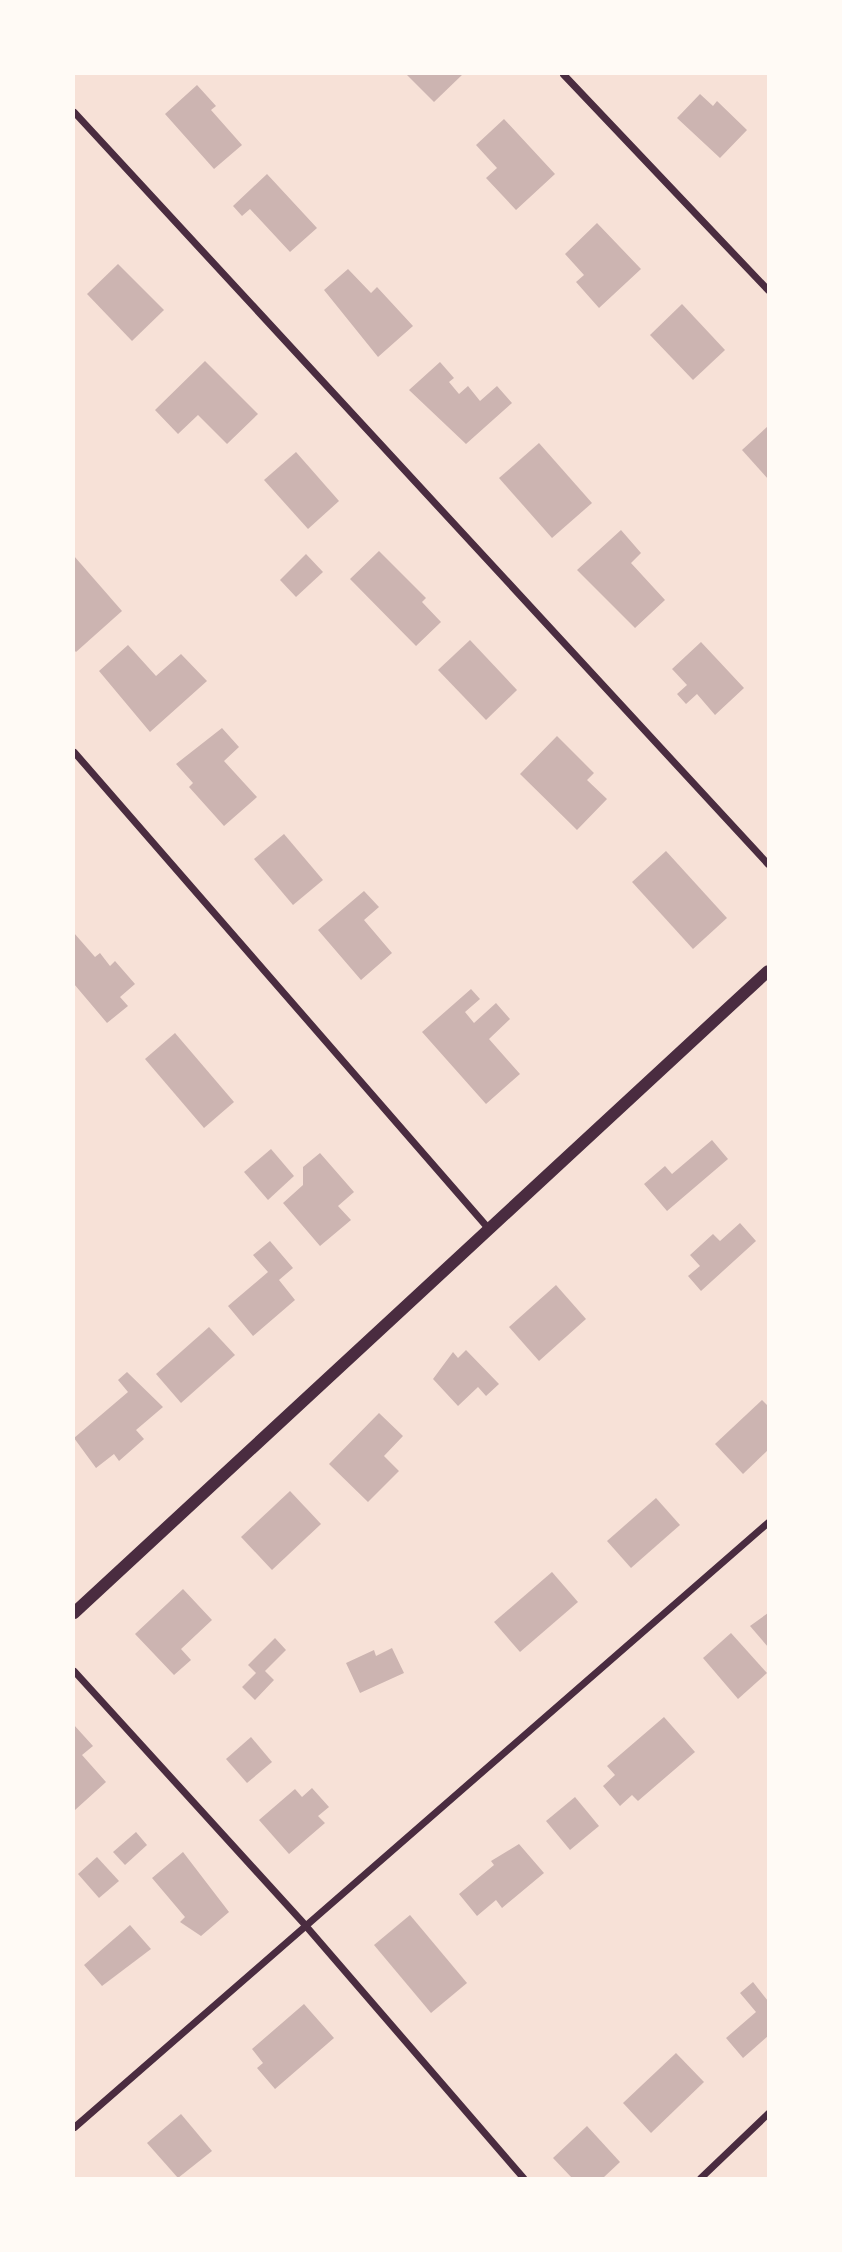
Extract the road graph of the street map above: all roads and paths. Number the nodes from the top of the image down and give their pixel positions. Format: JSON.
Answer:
{"nodes":[{"id":1,"x":563,"y":74,"type":"edge"},
{"id":2,"x":74,"y":112,"type":"edge"},
{"id":3,"x":768,"y":290,"type":"edge"},
{"id":4,"x":74,"y":752,"type":"edge"},
{"id":5,"x":768,"y":864,"type":"edge"},
{"id":6,"x":768,"y":971,"type":"edge"},
{"id":7,"x":489,"y":1229,"type":"junction"},
{"id":8,"x":768,"y":1522,"type":"edge"},
{"id":9,"x":74,"y":1613,"type":"edge"},
{"id":10,"x":74,"y":1671,"type":"edge"},
{"id":11,"x":305,"y":1925,"type":"junction"},
{"id":12,"x":768,"y":2113,"type":"edge"},
{"id":13,"x":74,"y":2127,"type":"edge"},
{"id":14,"x":523,"y":2179,"type":"edge"},
{"id":15,"x":700,"y":2179,"type":"edge"}],
"edges":[{"from":1,"to":3,"type":"street"},
{"from":2,"to":5,"type":"street"},
{"from":4,"to":7,"type":"street"},
{"from":6,"to":7,"type":"street"},
{"from":7,"to":9,"type":"street"},
{"from":8,"to":11,"type":"street"},
{"from":10,"to":11,"type":"street"},
{"from":11,"to":13,"type":"street"},
{"from":11,"to":14,"type":"street"},
{"from":12,"to":15,"type":"street"}]}
